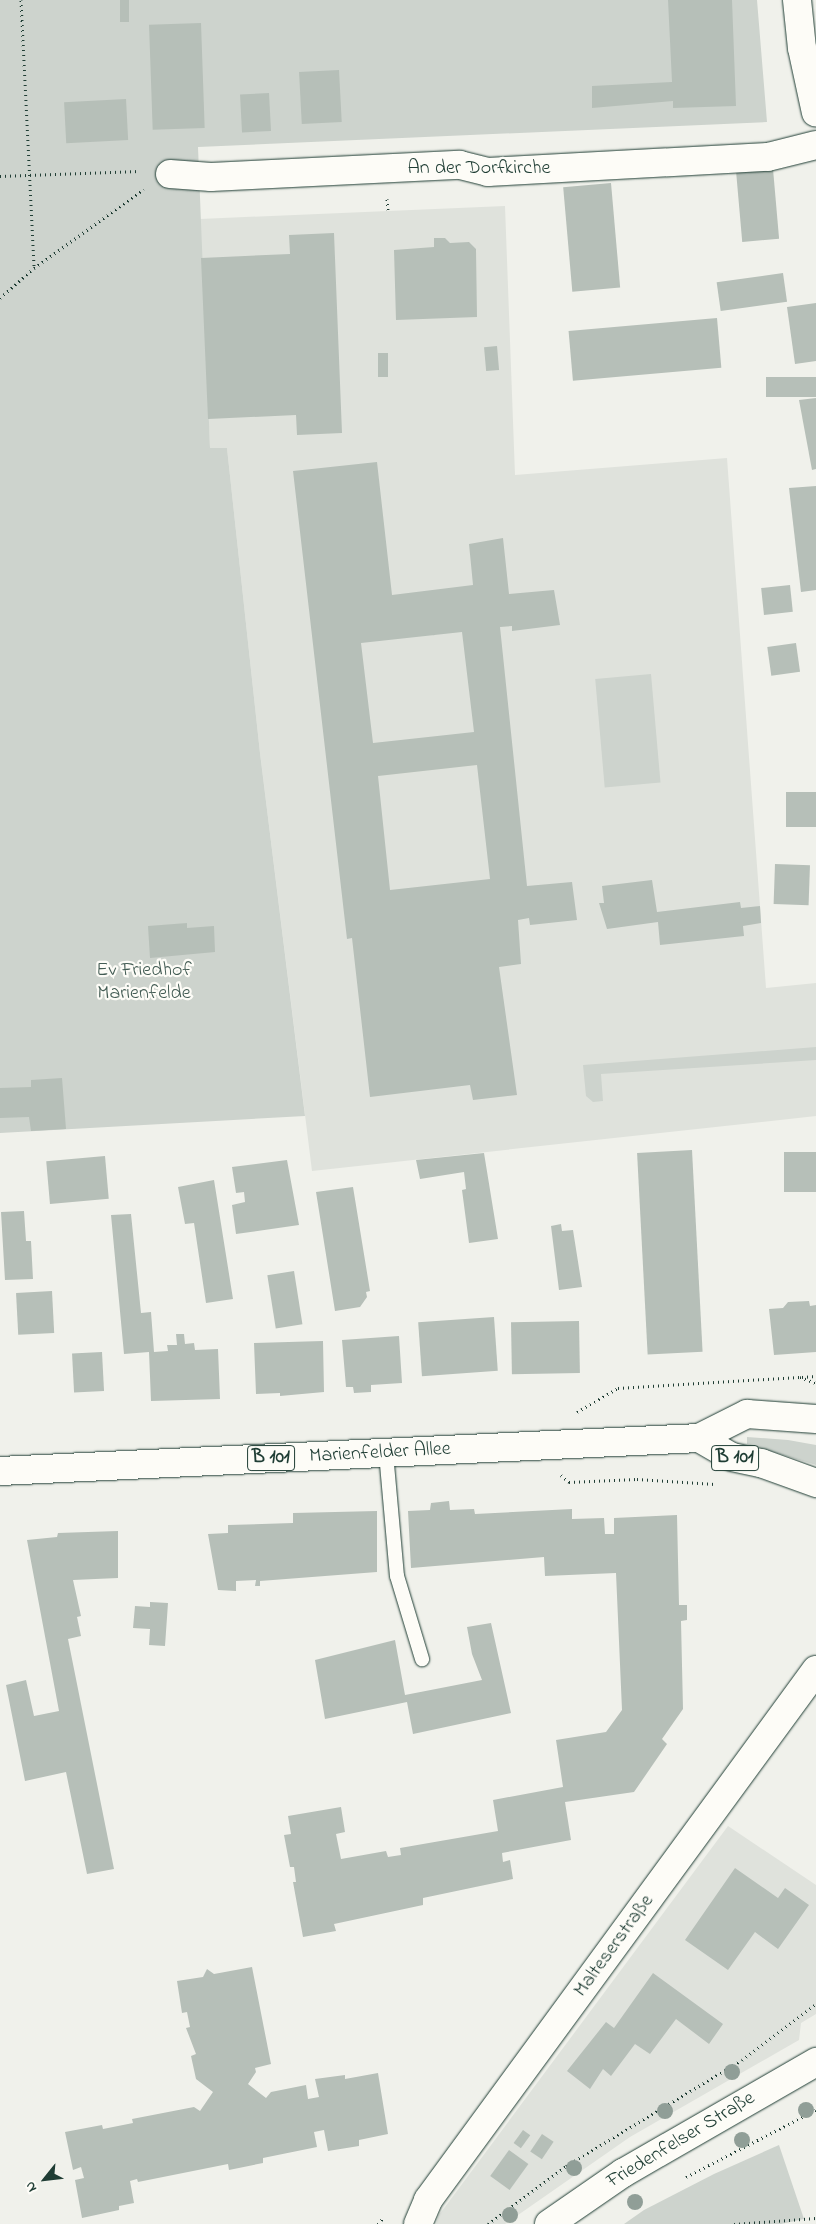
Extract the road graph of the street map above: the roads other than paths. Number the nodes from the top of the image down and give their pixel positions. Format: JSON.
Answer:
{"nodes":[{"id":1,"x":797,"y":0,"type":"edge"},
{"id":2,"x":816,"y":113,"type":"edge"},
{"id":3,"x":816,"y":145,"type":"edge"},
{"id":4,"x":170,"y":174,"type":"road end"},
{"id":5,"x":816,"y":1419,"type":"edge"},
{"id":6,"x":699,"y":1438,"type":"junction"},
{"id":7,"x":386,"y":1453,"type":"junction"},
{"id":8,"x":0,"y":1471,"type":"edge"},
{"id":9,"x":816,"y":1483,"type":"edge"},
{"id":10,"x":422,"y":1659,"type":"dead end"},
{"id":11,"x":816,"y":1670,"type":"edge"},
{"id":12,"x":816,"y":2062,"type":"edge"},
{"id":13,"x":418,"y":2224,"type":"edge"},
{"id":14,"x":550,"y":2224,"type":"edge"}],
"edges":[{"from":1,"to":2,"type":"street"},
{"from":3,"to":4,"type":"street","name":"An der Dorfkirche"},
{"from":5,"to":6,"type":"street","name":"Marienfelder Allee","number":"B 101"},
{"from":6,"to":7,"type":"street","name":"Marienfelder Allee","number":"B 101"},
{"from":6,"to":9,"type":"street","number":"B 101"},
{"from":7,"to":8,"type":"street","name":"Marienfelder Allee","number":"B 101"},
{"from":7,"to":10,"type":"lane"},
{"from":11,"to":13,"type":"street","name":"Malteserstraße"},
{"from":12,"to":14,"type":"street","name":"Friedenfelser Straße"}]}
